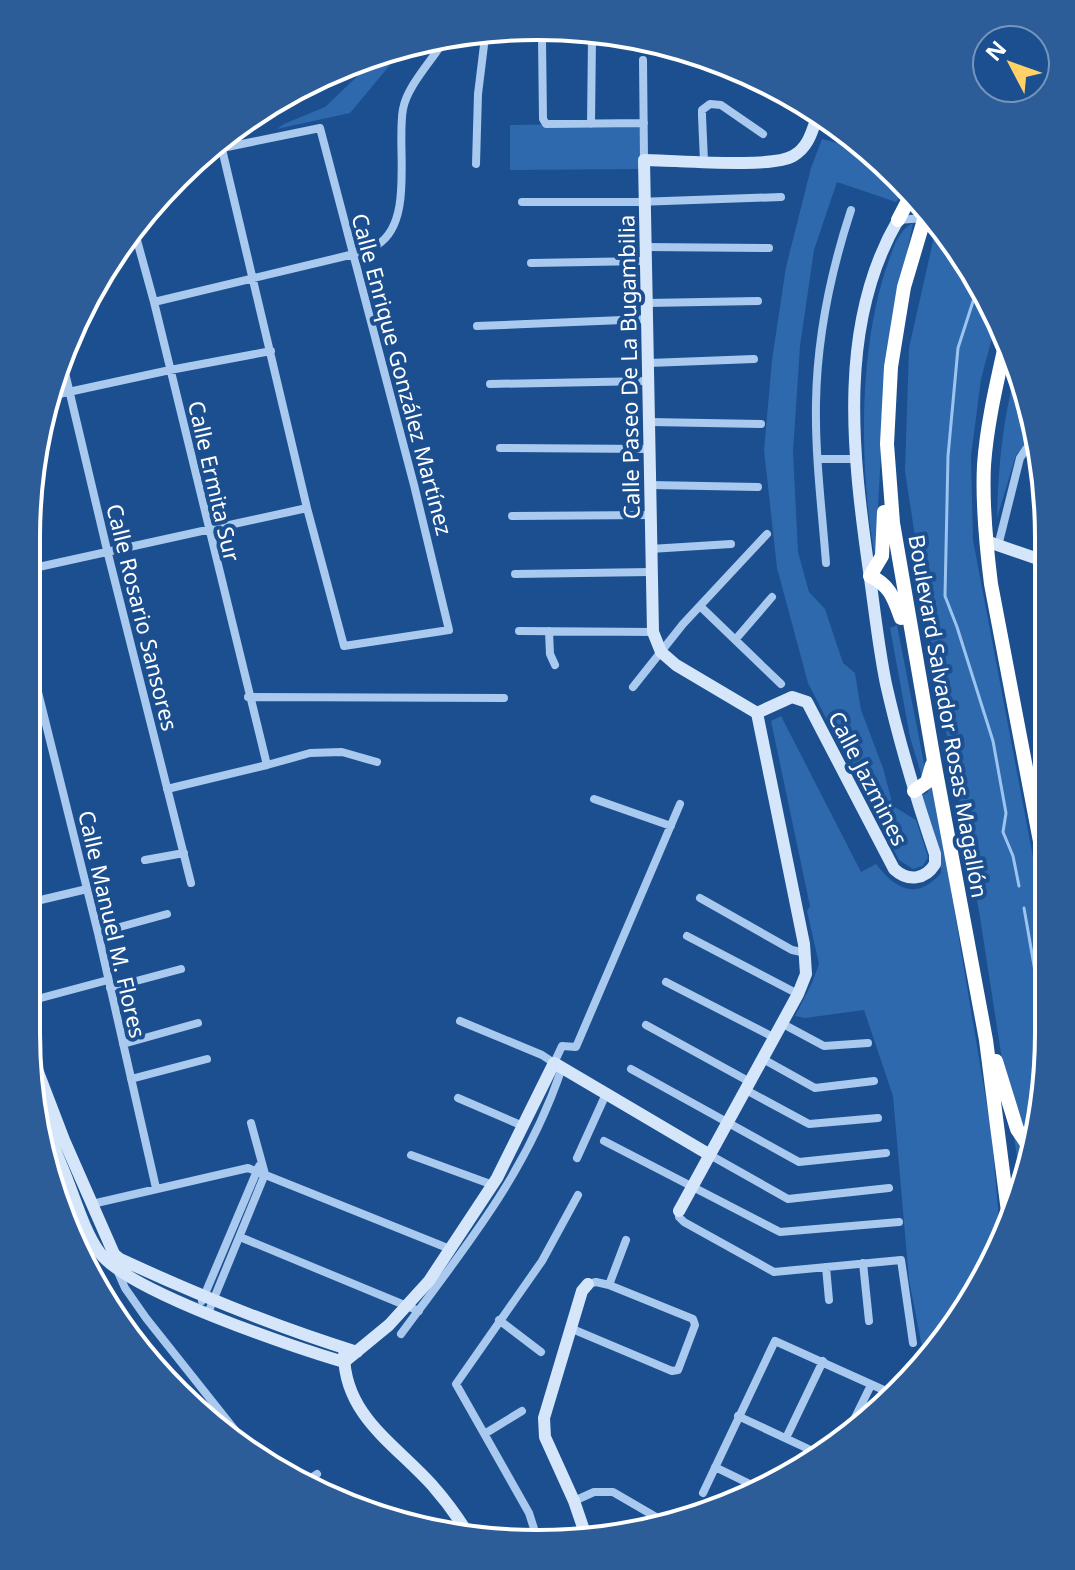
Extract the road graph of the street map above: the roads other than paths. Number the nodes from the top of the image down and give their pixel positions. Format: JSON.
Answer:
{"nodes":[{"id":1,"x":542,"y":40,"type":"dead end"},
{"id":2,"x":484,"y":43,"type":"edge"},
{"id":3,"x":592,"y":43,"type":"edge"},
{"id":4,"x":437,"y":51,"type":"edge"},
{"id":5,"x":643,"y":60,"type":"dead end"},
{"id":6,"x":644,"y":123,"type":"junction"},
{"id":7,"x":591,"y":124,"type":"junction"},
{"id":8,"x":814,"y":124,"type":"edge"},
{"id":9,"x":763,"y":134,"type":"dead end"},
{"id":10,"x":234,"y":144,"type":"edge"},
{"id":11,"x":223,"y":152,"type":"edge"},
{"id":12,"x":644,"y":160,"type":"junction"},
{"id":13,"x":704,"y":161,"type":"junction"},
{"id":14,"x":476,"y":164,"type":"dead end"},
{"id":15,"x":781,"y":197,"type":"dead end"},
{"id":16,"x":645,"y":201,"type":"junction"},
{"id":17,"x":522,"y":202,"type":"dead end"},
{"id":18,"x":907,"y":204,"type":"edge"},
{"id":19,"x":851,"y":210,"type":"dead end"},
{"id":20,"x":918,"y":217,"type":"edge"},
{"id":21,"x":898,"y":220,"type":"junction"},
{"id":22,"x":923,"y":223,"type":"edge"},
{"id":23,"x":138,"y":242,"type":"edge"},
{"id":24,"x":769,"y":248,"type":"dead end"},
{"id":25,"x":354,"y":254,"type":"junction"},
{"id":26,"x":646,"y":254,"type":"junction"},
{"id":27,"x":531,"y":263,"type":"dead end"},
{"id":28,"x":254,"y":277,"type":"junction"},
{"id":29,"x":758,"y":301,"type":"dead end"},
{"id":30,"x":154,"y":302,"type":"junction"},
{"id":31,"x":647,"y":303,"type":"junction"},
{"id":32,"x":647,"y":319,"type":"junction"},
{"id":33,"x":477,"y":326,"type":"dead end"},
{"id":34,"x":271,"y":351,"type":"junction"},
{"id":35,"x":754,"y":359,"type":"dead end"},
{"id":36,"x":1002,"y":360,"type":"edge"},
{"id":37,"x":649,"y":363,"type":"junction"},
{"id":38,"x":170,"y":370,"type":"junction"},
{"id":39,"x":66,"y":377,"type":"edge"},
{"id":40,"x":649,"y":381,"type":"junction"},
{"id":41,"x":490,"y":384,"type":"dead end"},
{"id":42,"x":70,"y":392,"type":"junction"},
{"id":43,"x":61,"y":394,"type":"edge"},
{"id":44,"x":650,"y":422,"type":"junction"},
{"id":45,"x":761,"y":424,"type":"dead end"},
{"id":46,"x":887,"y":444,"type":"junction"},
{"id":47,"x":500,"y":448,"type":"dead end"},
{"id":48,"x":650,"y":449,"type":"junction"},
{"id":49,"x":1027,"y":449,"type":"edge"},
{"id":50,"x":818,"y":459,"type":"junction"},
{"id":51,"x":855,"y":459,"type":"junction"},
{"id":52,"x":650,"y":485,"type":"junction"},
{"id":53,"x":758,"y":487,"type":"dead end"},
{"id":54,"x":307,"y":508,"type":"junction"},
{"id":55,"x":650,"y":515,"type":"junction"},
{"id":56,"x":512,"y":516,"type":"dead end"},
{"id":57,"x":207,"y":530,"type":"junction"},
{"id":58,"x":767,"y":534,"type":"dead end"},
{"id":59,"x":731,"y":544,"type":"dead end"},
{"id":60,"x":992,"y":544,"type":"junction"},
{"id":61,"x":650,"y":549,"type":"junction"},
{"id":62,"x":107,"y":550,"type":"junction"},
{"id":63,"x":1035,"y":558,"type":"edge"},
{"id":64,"x":826,"y":563,"type":"dead end"},
{"id":65,"x":40,"y":567,"type":"edge"},
{"id":66,"x":651,"y":572,"type":"junction"},
{"id":67,"x":515,"y":574,"type":"dead end"},
{"id":68,"x":870,"y":576,"type":"junction"},
{"id":69,"x":772,"y":597,"type":"dead end"},
{"id":70,"x":700,"y":606,"type":"junction"},
{"id":71,"x":519,"y":631,"type":"dead end"},
{"id":72,"x":549,"y":631,"type":"junction"},
{"id":73,"x":653,"y":632,"type":"junction"},
{"id":74,"x":735,"y":640,"type":"junction"},
{"id":75,"x":661,"y":652,"type":"junction"},
{"id":76,"x":915,"y":656,"type":"junction"},
{"id":77,"x":555,"y":665,"type":"dead end"},
{"id":78,"x":781,"y":684,"type":"dead end"},
{"id":79,"x":633,"y":687,"type":"dead end"},
{"id":80,"x":248,"y":697,"type":"junction"},
{"id":81,"x":504,"y":698,"type":"dead end"},
{"id":82,"x":40,"y":700,"type":"edge"},
{"id":83,"x":757,"y":713,"type":"junction"},
{"id":84,"x":934,"y":761,"type":"junction"},
{"id":85,"x":377,"y":762,"type":"dead end"},
{"id":86,"x":267,"y":765,"type":"junction"},
{"id":87,"x":167,"y":789,"type":"junction"},
{"id":88,"x":914,"y":791,"type":"junction"},
{"id":89,"x":594,"y":799,"type":"dead end"},
{"id":90,"x":680,"y":804,"type":"dead end"},
{"id":91,"x":1035,"y":810,"type":"edge"},
{"id":92,"x":671,"y":826,"type":"junction"},
{"id":93,"x":184,"y":853,"type":"junction"},
{"id":94,"x":145,"y":860,"type":"dead end"},
{"id":95,"x":191,"y":883,"type":"dead end"},
{"id":96,"x":87,"y":889,"type":"junction"},
{"id":97,"x":700,"y":898,"type":"dead end"},
{"id":98,"x":40,"y":900,"type":"edge"},
{"id":99,"x":167,"y":914,"type":"dead end"},
{"id":100,"x":98,"y":933,"type":"junction"},
{"id":101,"x":687,"y":936,"type":"dead end"},
{"id":102,"x":806,"y":953,"type":"junction"},
{"id":103,"x":181,"y":969,"type":"dead end"},
{"id":104,"x":666,"y":982,"type":"dead end"},
{"id":105,"x":109,"y":984,"type":"junction"},
{"id":106,"x":798,"y":994,"type":"junction"},
{"id":107,"x":40,"y":999,"type":"edge"},
{"id":108,"x":981,"y":1010,"type":"junction"},
{"id":109,"x":460,"y":1021,"type":"dead end"},
{"id":110,"x":198,"y":1023,"type":"dead end"},
{"id":111,"x":783,"y":1024,"type":"junction"},
{"id":112,"x":646,"y":1025,"type":"dead end"},
{"id":113,"x":775,"y":1038,"type":"junction"},
{"id":114,"x":868,"y":1043,"type":"dead end"},
{"id":115,"x":123,"y":1044,"type":"junction"},
{"id":116,"x":207,"y":1059,"type":"dead end"},
{"id":117,"x":763,"y":1059,"type":"junction"},
{"id":118,"x":558,"y":1066,"type":"junction"},
{"id":119,"x":631,"y":1069,"type":"dead end"},
{"id":120,"x":131,"y":1079,"type":"junction"},
{"id":121,"x":874,"y":1081,"type":"dead end"},
{"id":122,"x":748,"y":1086,"type":"junction"},
{"id":123,"x":606,"y":1094,"type":"junction"},
{"id":124,"x":458,"y":1098,"type":"dead end"},
{"id":125,"x":878,"y":1118,"type":"dead end"},
{"id":126,"x":251,"y":1123,"type":"dead end"},
{"id":127,"x":728,"y":1123,"type":"junction"},
{"id":128,"x":523,"y":1126,"type":"junction"},
{"id":129,"x":50,"y":1128,"type":"edge"},
{"id":130,"x":50,"y":1129,"type":"edge"},
{"id":131,"x":1023,"y":1138,"type":"edge"},
{"id":132,"x":604,"y":1141,"type":"dead end"},
{"id":133,"x":886,"y":1153,"type":"dead end"},
{"id":134,"x":411,"y":1155,"type":"dead end"},
{"id":135,"x":710,"y":1155,"type":"junction"},
{"id":136,"x":577,"y":1158,"type":"dead end"},
{"id":137,"x":260,"y":1172,"type":"junction"},
{"id":138,"x":493,"y":1185,"type":"junction"},
{"id":139,"x":692,"y":1186,"type":"junction"},
{"id":140,"x":156,"y":1188,"type":"junction"},
{"id":141,"x":889,"y":1188,"type":"dead end"},
{"id":142,"x":578,"y":1195,"type":"dead end"},
{"id":143,"x":1006,"y":1199,"type":"edge"},
{"id":144,"x":92,"y":1204,"type":"junction"},
{"id":145,"x":679,"y":1211,"type":"joint"},
{"id":146,"x":899,"y":1222,"type":"dead end"},
{"id":147,"x":240,"y":1237,"type":"junction"},
{"id":148,"x":626,"y":1240,"type":"dead end"},
{"id":149,"x":450,"y":1249,"type":"junction"},
{"id":150,"x":863,"y":1263,"type":"junction"},
{"id":151,"x":118,"y":1264,"type":"junction"},
{"id":152,"x":826,"y":1267,"type":"junction"},
{"id":153,"x":588,"y":1284,"type":"joint"},
{"id":154,"x":609,"y":1285,"type":"junction"},
{"id":155,"x":829,"y":1300,"type":"dead end"},
{"id":156,"x":206,"y":1305,"type":"junction"},
{"id":157,"x":414,"y":1308,"type":"junction"},
{"id":158,"x":499,"y":1320,"type":"junction"},
{"id":159,"x":869,"y":1321,"type":"dead end"},
{"id":160,"x":570,"y":1328,"type":"junction"},
{"id":161,"x":401,"y":1334,"type":"dead end"},
{"id":162,"x":913,"y":1343,"type":"dead end"},
{"id":163,"x":350,"y":1350,"type":"junction"},
{"id":164,"x":541,"y":1352,"type":"dead end"},
{"id":165,"x":823,"y":1361,"type":"junction"},
{"id":166,"x":344,"y":1362,"type":"junction"},
{"id":167,"x":871,"y":1385,"type":"junction"},
{"id":168,"x":883,"y":1390,"type":"edge"},
{"id":169,"x":522,"y":1411,"type":"dead end"},
{"id":170,"x":857,"y":1414,"type":"edge"},
{"id":171,"x":738,"y":1416,"type":"junction"},
{"id":172,"x":229,"y":1422,"type":"edge"},
{"id":173,"x":486,"y":1433,"type":"junction"},
{"id":174,"x":786,"y":1438,"type":"junction"},
{"id":175,"x":809,"y":1449,"type":"edge"},
{"id":176,"x":715,"y":1467,"type":"junction"},
{"id":177,"x":317,"y":1474,"type":"dead end"},
{"id":178,"x":313,"y":1477,"type":"edge"},
{"id":179,"x":748,"y":1483,"type":"edge"},
{"id":180,"x":703,"y":1493,"type":"dead end"},
{"id":181,"x":574,"y":1501,"type":"junction"},
{"id":182,"x":654,"y":1516,"type":"edge"},
{"id":183,"x":462,"y":1524,"type":"edge"},
{"id":184,"x":583,"y":1528,"type":"edge"},
{"id":185,"x":534,"y":1530,"type":"edge"}],
"edges":[{"from":1,"to":7,"type":"street"},
{"from":2,"to":14,"type":"street"},
{"from":3,"to":7,"type":"street"},
{"from":4,"to":25,"type":"street"},
{"from":5,"to":6,"type":"street"},
{"from":6,"to":7,"type":"street"},
{"from":6,"to":12,"type":"street"},
{"from":8,"to":13,"type":"street"},
{"from":9,"to":13,"type":"street"},
{"from":10,"to":25,"type":"street","name":"Calle Enrique González Martínez"},
{"from":11,"to":28,"type":"street"},
{"from":12,"to":13,"type":"street"},
{"from":12,"to":16,"type":"street","name":"Calle Paseo De La Bugambilia"},
{"from":15,"to":16,"type":"street"},
{"from":16,"to":17,"type":"street"},
{"from":16,"to":26,"type":"street","name":"Calle Paseo De La Bugambilia"},
{"from":18,"to":21,"type":"highway"},
{"from":19,"to":50,"type":"street"},
{"from":20,"to":21,"type":"street"},
{"from":21,"to":51,"type":"street","name":"Calle Jazmines"},
{"from":22,"to":46,"type":"highway","name":"Boulevard Salvador Rosas Magallón"},
{"from":23,"to":30,"type":"street","name":"Calle Ermita Sur"},
{"from":24,"to":26,"type":"street"},
{"from":25,"to":28,"type":"street"},
{"from":25,"to":54,"type":"street","name":"Calle Enrique González Martínez"},
{"from":26,"to":27,"type":"street"},
{"from":26,"to":31,"type":"street","name":"Calle Paseo De La Bugambilia"},
{"from":28,"to":30,"type":"street"},
{"from":28,"to":34,"type":"street"},
{"from":29,"to":31,"type":"street"},
{"from":30,"to":38,"type":"street","name":"Calle Ermita Sur"},
{"from":31,"to":32,"type":"street","name":"Calle Paseo De La Bugambilia"},
{"from":32,"to":33,"type":"street"},
{"from":32,"to":37,"type":"street","name":"Calle Paseo De La Bugambilia"},
{"from":34,"to":38,"type":"street"},
{"from":34,"to":54,"type":"street"},
{"from":35,"to":37,"type":"street"},
{"from":36,"to":60,"type":"highway"},
{"from":37,"to":40,"type":"street","name":"Calle Paseo De La Bugambilia"},
{"from":38,"to":42,"type":"street"},
{"from":38,"to":57,"type":"street","name":"Calle Ermita Sur"},
{"from":39,"to":42,"type":"street","name":"Calle Rosario Sansores"},
{"from":40,"to":41,"type":"street"},
{"from":40,"to":44,"type":"street","name":"Calle Paseo De La Bugambilia"},
{"from":42,"to":43,"type":"street"},
{"from":42,"to":62,"type":"street","name":"Calle Rosario Sansores"},
{"from":44,"to":45,"type":"street"},
{"from":44,"to":48,"type":"street","name":"Calle Paseo De La Bugambilia"},
{"from":46,"to":68,"type":"highway"},
{"from":46,"to":76,"type":"highway","name":"Boulevard Salvador Rosas Magallón"},
{"from":47,"to":48,"type":"street"},
{"from":48,"to":52,"type":"street","name":"Calle Paseo De La Bugambilia"},
{"from":49,"to":60,"type":"street"},
{"from":50,"to":51,"type":"street"},
{"from":50,"to":64,"type":"street"},
{"from":51,"to":68,"type":"street","name":"Calle Jazmines"},
{"from":52,"to":53,"type":"street"},
{"from":52,"to":55,"type":"street","name":"Calle Paseo De La Bugambilia"},
{"from":54,"to":57,"type":"street"},
{"from":55,"to":56,"type":"street"},
{"from":55,"to":61,"type":"street","name":"Calle Paseo De La Bugambilia"},
{"from":57,"to":62,"type":"street"},
{"from":57,"to":80,"type":"street","name":"Calle Ermita Sur"},
{"from":58,"to":70,"type":"street"},
{"from":59,"to":61,"type":"street"},
{"from":60,"to":63,"type":"street"},
{"from":60,"to":91,"type":"highway"},
{"from":61,"to":66,"type":"street","name":"Calle Paseo De La Bugambilia"},
{"from":62,"to":65,"type":"street"},
{"from":62,"to":87,"type":"street","name":"Calle Rosario Sansores"},
{"from":66,"to":67,"type":"street"},
{"from":66,"to":73,"type":"street","name":"Calle Paseo De La Bugambilia"},
{"from":68,"to":76,"type":"highway"},
{"from":68,"to":88,"type":"street","name":"Calle Jazmines"},
{"from":69,"to":74,"type":"street"},
{"from":70,"to":74,"type":"street"},
{"from":70,"to":75,"type":"street"},
{"from":71,"to":72,"type":"street"},
{"from":72,"to":73,"type":"street"},
{"from":72,"to":77,"type":"street"},
{"from":73,"to":75,"type":"street","name":"Calle Paseo De La Bugambilia"},
{"from":74,"to":78,"type":"street"},
{"from":75,"to":79,"type":"street"},
{"from":75,"to":83,"type":"street"},
{"from":76,"to":84,"type":"highway","name":"Boulevard Salvador Rosas Magallón"},
{"from":80,"to":81,"type":"street"},
{"from":80,"to":86,"type":"street","name":"Calle Ermita Sur"},
{"from":82,"to":96,"type":"street","name":"Calle Manuel M. Flores"},
{"from":83,"to":88,"type":"street","name":"Calle Jazmines"},
{"from":83,"to":102,"type":"street"},
{"from":84,"to":88,"type":"highway"},
{"from":84,"to":108,"type":"highway","name":"Boulevard Salvador Rosas Magallón"},
{"from":85,"to":86,"type":"street"},
{"from":86,"to":87,"type":"street"},
{"from":87,"to":93,"type":"street","name":"Calle Rosario Sansores"},
{"from":89,"to":92,"type":"street"},
{"from":90,"to":92,"type":"street"},
{"from":92,"to":118,"type":"street"},
{"from":93,"to":94,"type":"street"},
{"from":93,"to":95,"type":"street","name":"Calle Rosario Sansores"},
{"from":96,"to":98,"type":"street"},
{"from":96,"to":100,"type":"street","name":"Calle Manuel M. Flores"},
{"from":97,"to":102,"type":"street"},
{"from":99,"to":100,"type":"street"},
{"from":100,"to":105,"type":"street","name":"Calle Manuel M. Flores"},
{"from":101,"to":106,"type":"street"},
{"from":102,"to":106,"type":"street"},
{"from":103,"to":105,"type":"street"},
{"from":104,"to":113,"type":"street"},
{"from":105,"to":107,"type":"street"},
{"from":105,"to":115,"type":"street","name":"Calle Manuel M. Flores"},
{"from":106,"to":111,"type":"street"},
{"from":108,"to":131,"type":"highway"},
{"from":108,"to":143,"type":"highway","name":"Boulevard Salvador Rosas Magallón"},
{"from":109,"to":118,"type":"street"},
{"from":110,"to":115,"type":"street"},
{"from":111,"to":113,"type":"street"},
{"from":111,"to":114,"type":"street"},
{"from":112,"to":122,"type":"street"},
{"from":113,"to":117,"type":"street"},
{"from":115,"to":120,"type":"street","name":"Calle Manuel M. Flores"},
{"from":116,"to":120,"type":"street"},
{"from":117,"to":121,"type":"street"},
{"from":117,"to":122,"type":"street"},
{"from":118,"to":123,"type":"street"},
{"from":118,"to":128,"type":"street"},
{"from":118,"to":157,"type":"street"},
{"from":119,"to":127,"type":"street"},
{"from":120,"to":140,"type":"street","name":"Calle Manuel M. Flores"},
{"from":122,"to":125,"type":"street"},
{"from":122,"to":127,"type":"street"},
{"from":123,"to":135,"type":"street"},
{"from":123,"to":136,"type":"street"},
{"from":124,"to":128,"type":"street"},
{"from":126,"to":137,"type":"street"},
{"from":127,"to":133,"type":"street"},
{"from":127,"to":135,"type":"street"},
{"from":128,"to":138,"type":"street"},
{"from":129,"to":144,"type":"street"},
{"from":130,"to":151,"type":"street"},
{"from":132,"to":139,"type":"street"},
{"from":134,"to":138,"type":"street"},
{"from":135,"to":139,"type":"street"},
{"from":135,"to":141,"type":"street"},
{"from":137,"to":140,"type":"street"},
{"from":137,"to":147,"type":"street"},
{"from":137,"to":149,"type":"street"},
{"from":137,"to":156,"type":"street"},
{"from":138,"to":149,"type":"street"},
{"from":139,"to":145,"type":"street"},
{"from":139,"to":146,"type":"street"},
{"from":140,"to":144,"type":"street"},
{"from":142,"to":158,"type":"street"},
{"from":144,"to":151,"type":"street"},
{"from":145,"to":152,"type":"street"},
{"from":147,"to":156,"type":"street"},
{"from":147,"to":157,"type":"street"},
{"from":148,"to":154,"type":"street"},
{"from":149,"to":157,"type":"street"},
{"from":150,"to":152,"type":"street"},
{"from":150,"to":159,"type":"street"},
{"from":150,"to":162,"type":"street"},
{"from":151,"to":156,"type":"street"},
{"from":151,"to":172,"type":"street"},
{"from":152,"to":155,"type":"street"},
{"from":153,"to":154,"type":"street"},
{"from":153,"to":160,"type":"street"},
{"from":154,"to":160,"type":"street"},
{"from":156,"to":163,"type":"street"},
{"from":156,"to":166,"type":"street"},
{"from":157,"to":161,"type":"street"},
{"from":157,"to":163,"type":"street"},
{"from":158,"to":164,"type":"street"},
{"from":158,"to":173,"type":"street"},
{"from":160,"to":181,"type":"street"},
{"from":163,"to":166,"type":"street"},
{"from":165,"to":167,"type":"street"},
{"from":165,"to":171,"type":"street"},
{"from":165,"to":174,"type":"street"},
{"from":166,"to":183,"type":"street"},
{"from":167,"to":168,"type":"street"},
{"from":167,"to":170,"type":"street"},
{"from":169,"to":173,"type":"street"},
{"from":171,"to":174,"type":"street"},
{"from":171,"to":176,"type":"street"},
{"from":173,"to":185,"type":"street"},
{"from":174,"to":175,"type":"street"},
{"from":176,"to":179,"type":"street"},
{"from":176,"to":180,"type":"street"},
{"from":177,"to":178,"type":"street"},
{"from":181,"to":182,"type":"street"},
{"from":181,"to":184,"type":"street"}]}
